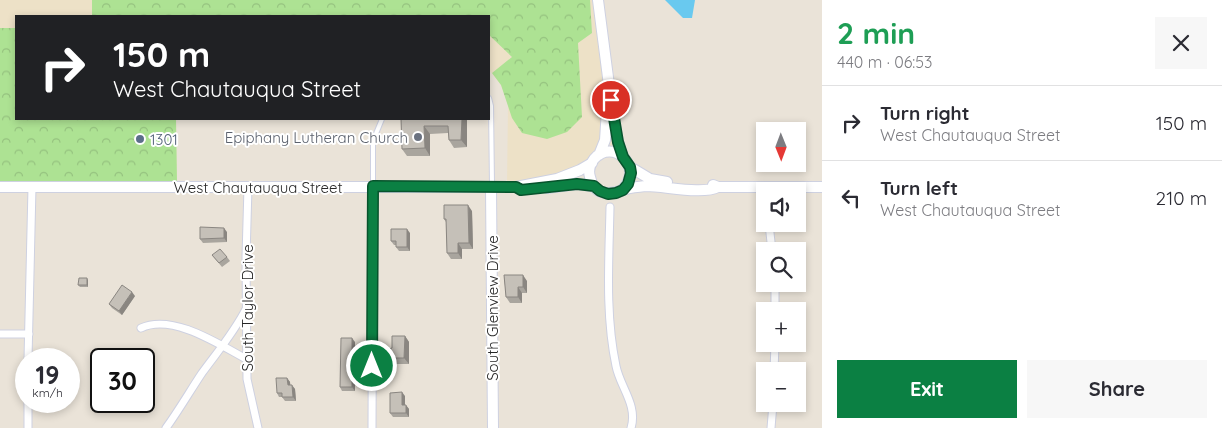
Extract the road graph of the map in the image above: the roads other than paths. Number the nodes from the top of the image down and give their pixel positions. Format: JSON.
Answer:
{"nodes":[{"id":1,"x":598,"y":0,"type":"edge"},
{"id":2,"x":607,"y":80,"type":"junction"},
{"id":3,"x":490,"y":102,"type":"edge"},
{"id":4,"x":382,"y":120,"type":"edge"},
{"id":5,"x":623,"y":157,"type":"junction"},
{"id":6,"x":595,"y":159,"type":"junction"},
{"id":7,"x":630,"y":167,"type":"junction"},
{"id":8,"x":373,"y":186,"type":"junction"},
{"id":9,"x":594,"y":186,"type":"junction"},
{"id":10,"x":0,"y":187,"type":"edge"},
{"id":11,"x":32,"y":187,"type":"junction"},
{"id":12,"x":248,"y":187,"type":"junction"},
{"id":13,"x":492,"y":187,"type":"junction"},
{"id":14,"x":516,"y":187,"type":"junction"},
{"id":15,"x":718,"y":187,"type":"junction"},
{"id":16,"x":822,"y":187,"type":"edge"},
{"id":17,"x":806,"y":188,"type":"edge"},
{"id":18,"x":756,"y":189,"type":"edge"},
{"id":19,"x":623,"y":190,"type":"junction"},
{"id":20,"x":610,"y":207,"type":"dead end"},
{"id":21,"x":247,"y":306,"type":"junction"},
{"id":22,"x":141,"y":328,"type":"dead end"},
{"id":23,"x":0,"y":334,"type":"edge"},
{"id":24,"x":29,"y":334,"type":"junction"},
{"id":25,"x":223,"y":347,"type":"junction"},
{"id":26,"x":28,"y":348,"type":"edge"},
{"id":27,"x":248,"y":360,"type":"junction"},
{"id":28,"x":772,"y":412,"type":"edge"},
{"id":29,"x":28,"y":413,"type":"edge"},
{"id":30,"x":28,"y":428,"type":"edge"},
{"id":31,"x":166,"y":428,"type":"edge"},
{"id":32,"x":258,"y":428,"type":"edge"},
{"id":33,"x":372,"y":428,"type":"edge"},
{"id":34,"x":493,"y":428,"type":"edge"},
{"id":35,"x":632,"y":428,"type":"edge"},
{"id":36,"x":771,"y":428,"type":"edge"}],
"edges":[{"from":1,"to":2,"type":"street"},
{"from":2,"to":5,"type":"street","name":"West Chautauqua Street"},
{"from":2,"to":6,"type":"street"},
{"from":3,"to":13,"type":"lane"},
{"from":4,"to":8,"type":"lane"},
{"from":5,"to":6,"type":"street"},
{"from":5,"to":7,"type":"street","name":"West Chautauqua Street"},
{"from":6,"to":9,"type":"street"},
{"from":6,"to":14,"type":"street","name":"West Chautauqua Street"},
{"from":7,"to":15,"type":"street","name":"West Chautauqua Street"},
{"from":7,"to":19,"type":"street"},
{"from":8,"to":12,"type":"street","name":"West Chautauqua Street"},
{"from":8,"to":13,"type":"street","name":"West Chautauqua Street"},
{"from":8,"to":33,"type":"street"},
{"from":9,"to":14,"type":"street","name":"West Chautauqua Street"},
{"from":9,"to":19,"type":"street","name":"West Chautauqua Street"},
{"from":10,"to":11,"type":"street","name":"West Chautauqua Street"},
{"from":11,"to":12,"type":"street","name":"West Chautauqua Street"},
{"from":11,"to":24,"type":"street"},
{"from":12,"to":21,"type":"street","name":"South Taylor Drive"},
{"from":13,"to":14,"type":"street","name":"West Chautauqua Street"},
{"from":13,"to":34,"type":"street","name":"South Glenview Drive"},
{"from":15,"to":18,"type":"street","name":"West Chautauqua Street"},
{"from":15,"to":19,"type":"street","name":"West Chautauqua Street"},
{"from":16,"to":17,"type":"street","name":"West Chautauqua Street"},
{"from":20,"to":35,"type":"street"},
{"from":21,"to":25,"type":"street"},
{"from":21,"to":27,"type":"street","name":"South Taylor Drive"},
{"from":22,"to":25,"type":"street"},
{"from":23,"to":24,"type":"street"},
{"from":24,"to":26,"type":"street"},
{"from":25,"to":27,"type":"street"},
{"from":25,"to":31,"type":"street"},
{"from":27,"to":32,"type":"street","name":"South Taylor Drive"},
{"from":28,"to":36,"type":"street"},
{"from":29,"to":30,"type":"street"}]}
